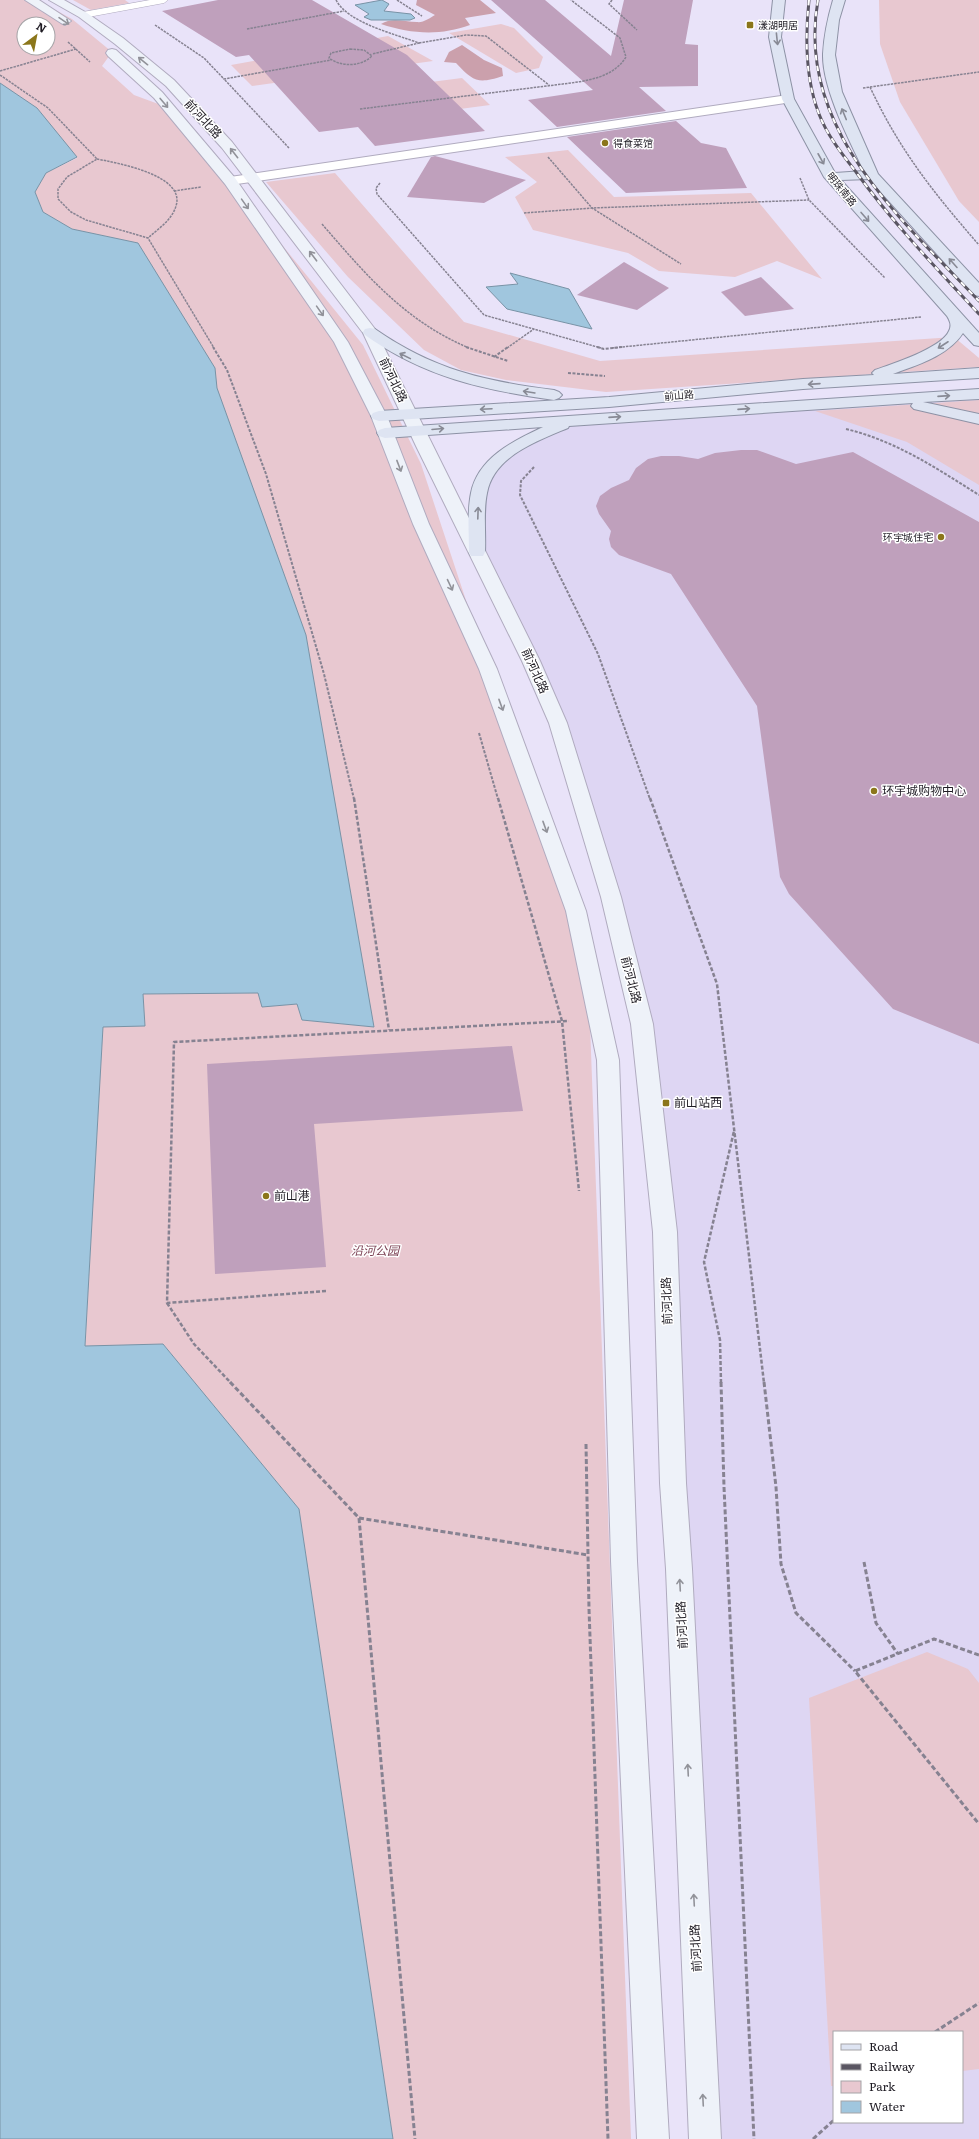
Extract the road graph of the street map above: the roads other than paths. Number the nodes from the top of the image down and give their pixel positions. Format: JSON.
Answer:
{"nodes":[{"id":1,"x":31,"y":0,"type":"edge"},
{"id":2,"x":55,"y":0,"type":"edge"},
{"id":3,"x":164,"y":0,"type":"edge"},
{"id":4,"x":779,"y":0,"type":"edge"},
{"id":5,"x":839,"y":0,"type":"edge"},
{"id":6,"x":83,"y":15,"type":"junction"},
{"id":7,"x":74,"y":27,"type":"dead end"},
{"id":8,"x":100,"y":45,"type":"dead end"},
{"id":9,"x":788,"y":99,"type":"junction"},
{"id":10,"x":872,"y":175,"type":"junction"},
{"id":11,"x":252,"y":177,"type":"junction"},
{"id":12,"x":831,"y":177,"type":"junction"},
{"id":13,"x":230,"y":182,"type":"junction"},
{"id":14,"x":979,"y":292,"type":"edge"},
{"id":15,"x":953,"y":313,"type":"junction"},
{"id":16,"x":370,"y":332,"type":"junction"},
{"id":17,"x":979,"y":342,"type":"edge"},
{"id":18,"x":979,"y":373,"type":"edge"},
{"id":19,"x":838,"y":382,"type":"junction"},
{"id":20,"x":979,"y":394,"type":"edge"},
{"id":21,"x":609,"y":402,"type":"junction"},
{"id":22,"x":856,"y":402,"type":"junction"},
{"id":23,"x":410,"y":414,"type":"junction"},
{"id":24,"x":576,"y":419,"type":"junction"},
{"id":25,"x":979,"y":419,"type":"edge"},
{"id":26,"x":382,"y":425,"type":"junction"},
{"id":27,"x":416,"y":431,"type":"junction"},
{"id":28,"x":477,"y":552,"type":"junction"},
{"id":29,"x":653,"y":2139,"type":"edge"},
{"id":30,"x":705,"y":2139,"type":"edge"}],
"edges":[{"from":1,"to":7,"type":"main road","one_way":true},
{"from":2,"to":6,"type":"main road","name":"前河北路"},
{"from":3,"to":6,"type":"lane"},
{"from":4,"to":9,"type":"main road","name":"明珠南路","one_way":true},
{"from":10,"to":5,"type":"main road","one_way":true},
{"from":11,"to":6,"type":"main road","name":"前河北路","one_way":true},
{"from":8,"to":13,"type":"main road","name":"前河北路","one_way":true},
{"from":9,"to":11,"type":"street"},
{"from":9,"to":12,"type":"main road","name":"明珠南路","one_way":true},
{"from":10,"to":12,"type":"main road"},
{"from":14,"to":10,"type":"main road","one_way":true},
{"from":11,"to":13,"type":"street"},
{"from":16,"to":11,"type":"main road","name":"前河北路","one_way":true},
{"from":12,"to":15,"type":"main road","name":"明珠南路","one_way":true},
{"from":13,"to":26,"type":"main road","name":"前河北路","one_way":true},
{"from":15,"to":17,"type":"main road","name":"明珠南路"},
{"from":15,"to":19,"type":"main road","one_way":true},
{"from":21,"to":16,"type":"main road","one_way":true},
{"from":16,"to":23,"type":"main road","name":"前河北路"},
{"from":18,"to":19,"type":"main road","name":"前山路"},
{"from":19,"to":21,"type":"main road","name":"前山路","one_way":true},
{"from":22,"to":20,"type":"main road","name":"前山路","one_way":true},
{"from":21,"to":23,"type":"main road","name":"前山路","one_way":true},
{"from":24,"to":22,"type":"main road","name":"前山路","one_way":true},
{"from":22,"to":25,"type":"main road"},
{"from":23,"to":26,"type":"main road","name":"前山路"},
{"from":23,"to":27,"type":"main road","name":"前河北路"},
{"from":27,"to":24,"type":"main road","name":"前山路","one_way":true},
{"from":28,"to":24,"type":"main road","one_way":true},
{"from":26,"to":27,"type":"main road","name":"前山路"},
{"from":26,"to":29,"type":"main road","name":"前河北路","one_way":true},
{"from":27,"to":28,"type":"main road","name":"前河北路"},
{"from":30,"to":28,"type":"main road","name":"前河北路","one_way":true}]}
